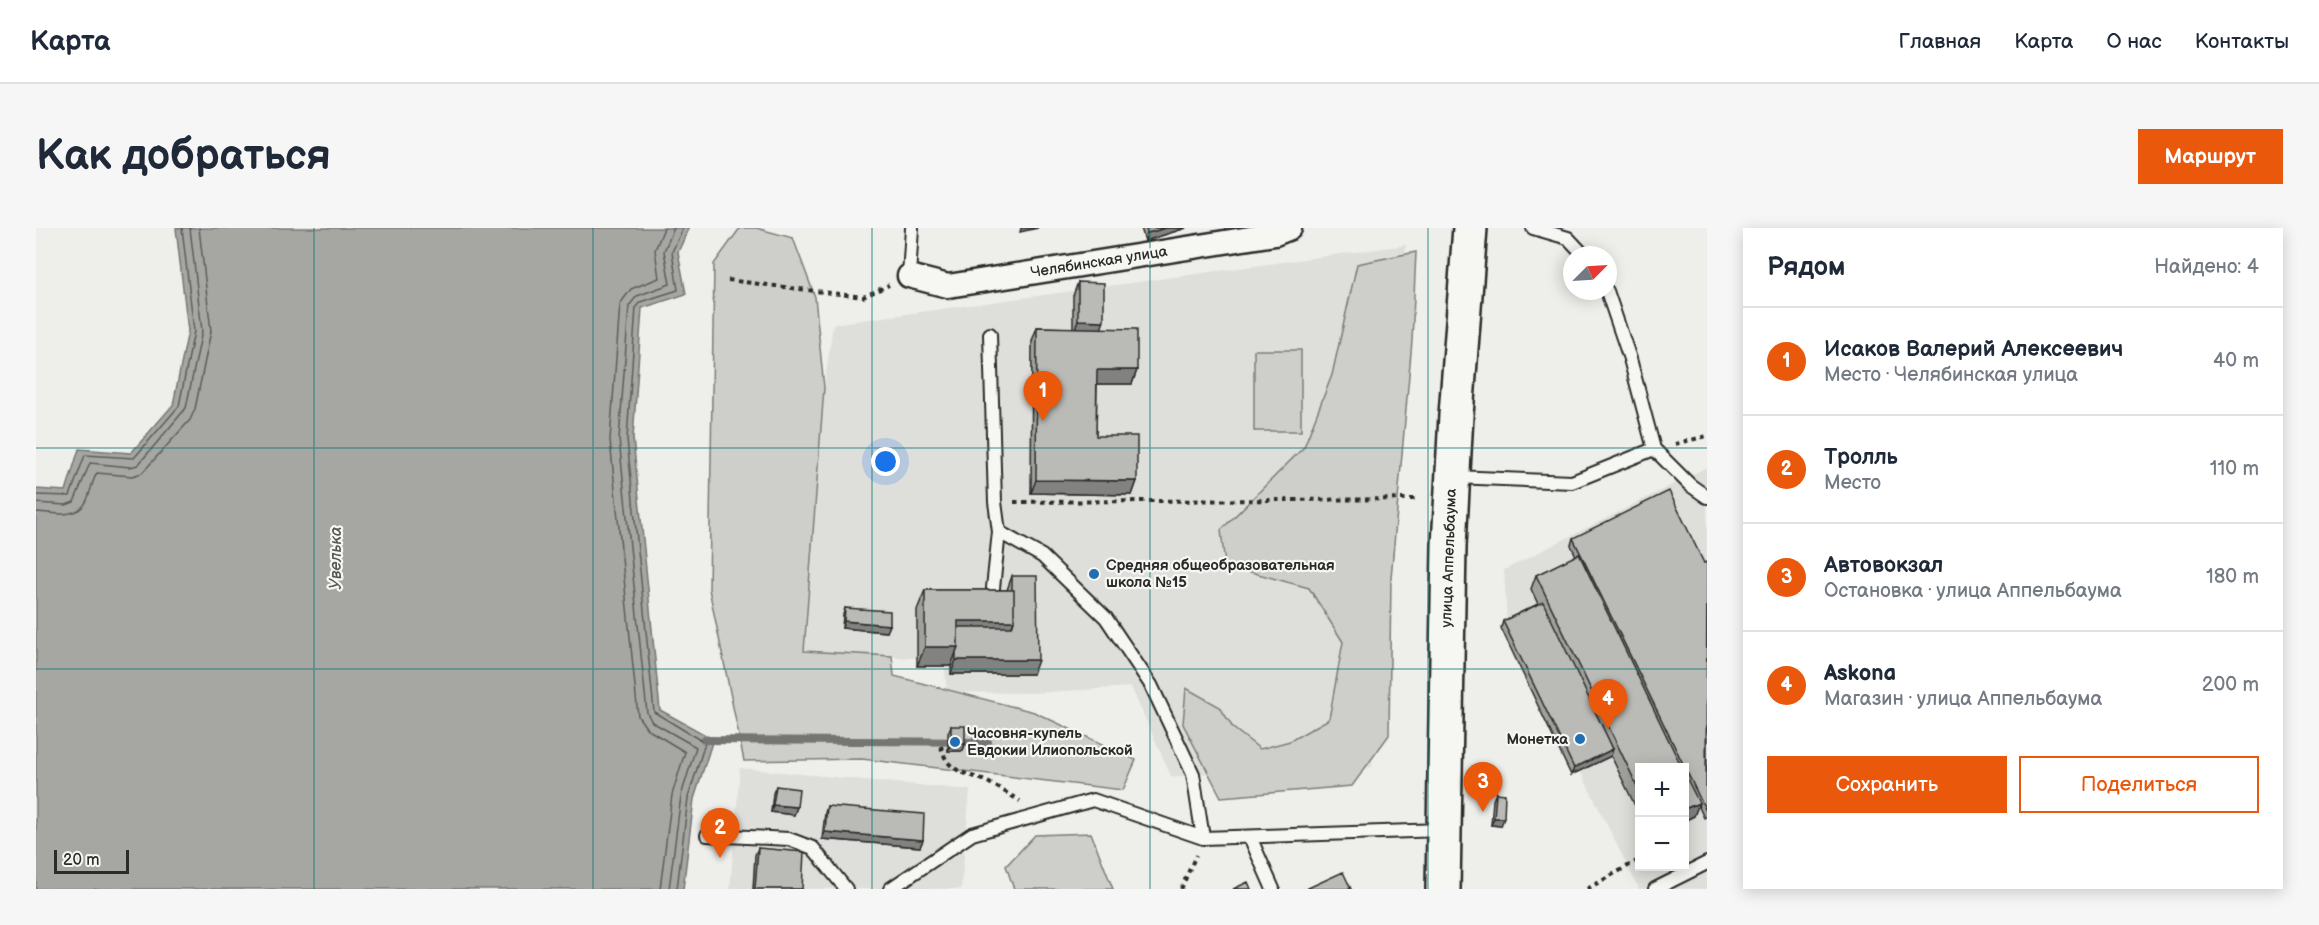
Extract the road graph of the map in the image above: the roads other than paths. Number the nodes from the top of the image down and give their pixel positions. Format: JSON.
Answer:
{"nodes":[{"id":1,"x":912,"y":228,"type":"edge"},
{"id":2,"x":1290,"y":228,"type":"edge"},
{"id":3,"x":1470,"y":228,"type":"edge"},
{"id":4,"x":1533,"y":228,"type":"edge"},
{"id":5,"x":1576,"y":246,"type":"edge"},
{"id":6,"x":909,"y":276,"type":"joint"},
{"id":7,"x":1610,"y":300,"type":"edge"},
{"id":8,"x":990,"y":334,"type":"dead end"},
{"id":9,"x":1653,"y":449,"type":"junction"},
{"id":10,"x":1453,"y":477,"type":"junction"},
{"id":11,"x":1707,"y":497,"type":"edge"},
{"id":12,"x":999,"y":532,"type":"junction"},
{"id":13,"x":993,"y":588,"type":"edge"},
{"id":14,"x":1444,"y":830,"type":"junction"},
{"id":15,"x":707,"y":835,"type":"dead end"},
{"id":16,"x":1250,"y":837,"type":"junction"},
{"id":17,"x":1203,"y":838,"type":"junction"},
{"id":18,"x":1707,"y":863,"type":"edge"},
{"id":19,"x":846,"y":889,"type":"edge"},
{"id":20,"x":891,"y":889,"type":"edge"},
{"id":21,"x":1273,"y":889,"type":"edge"},
{"id":22,"x":1443,"y":889,"type":"edge"},
{"id":23,"x":1655,"y":889,"type":"edge"}],
"edges":[{"from":1,"to":6,"type":"lane"},
{"from":2,"to":6,"type":"street","name":"Челябинская улица"},
{"from":3,"to":10,"type":"main road","name":"улица Аппельбаума"},
{"from":4,"to":5,"type":"lane"},
{"from":7,"to":9,"type":"lane"},
{"from":8,"to":12,"type":"lane"},
{"from":9,"to":10,"type":"lane"},
{"from":9,"to":11,"type":"lane"},
{"from":10,"to":14,"type":"main road","name":"улица Аппельбаума"},
{"from":12,"to":13,"type":"lane"},
{"from":12,"to":17,"type":"lane"},
{"from":14,"to":16,"type":"lane"},
{"from":14,"to":22,"type":"main road","name":"улица Аппельбаума"},
{"from":15,"to":19,"type":"lane"},
{"from":16,"to":17,"type":"lane"},
{"from":16,"to":21,"type":"lane"},
{"from":17,"to":20,"type":"lane"},
{"from":18,"to":23,"type":"lane"}]}
